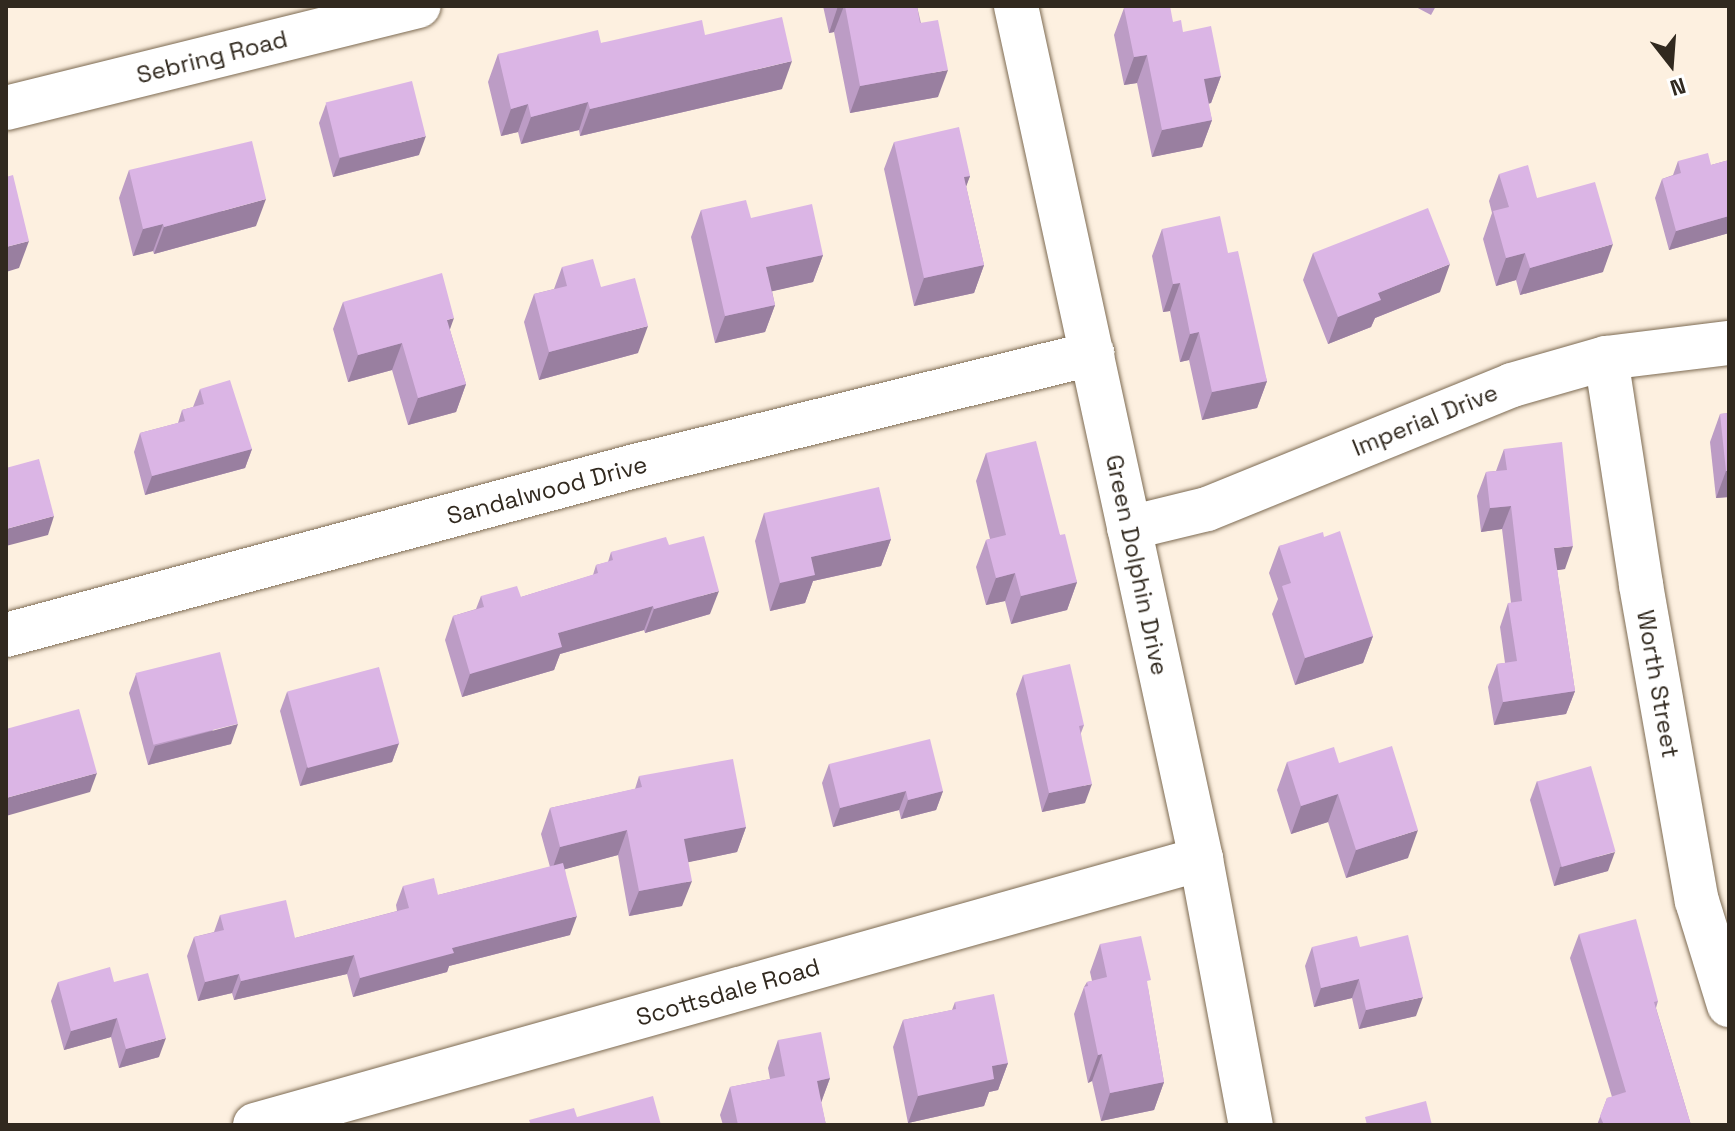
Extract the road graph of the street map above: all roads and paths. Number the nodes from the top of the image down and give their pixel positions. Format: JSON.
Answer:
{"nodes":[{"id":1,"x":419,"y":6,"type":"edge"},
{"id":2,"x":1016,"y":6,"type":"edge"},
{"id":3,"x":6,"y":108,"type":"edge"},
{"id":4,"x":1729,"y":343,"type":"edge"},
{"id":5,"x":1092,"y":354,"type":"junction"},
{"id":6,"x":1606,"y":358,"type":"junction"},
{"id":7,"x":1129,"y":528,"type":"junction"},
{"id":8,"x":6,"y":635,"type":"edge"},
{"id":9,"x":1201,"y":859,"type":"junction"},
{"id":10,"x":1729,"y":1005,"type":"edge"},
{"id":11,"x":255,"y":1125,"type":"edge"},
{"id":12,"x":1251,"y":1125,"type":"edge"}],
"edges":[{"from":1,"to":3,"type":"street","name":"Sebring Road"},
{"from":2,"to":5,"type":"street","name":"Green Dolphin Drive"},
{"from":4,"to":6,"type":"street","name":"Imperial Drive"},
{"from":5,"to":7,"type":"street","name":"Green Dolphin Drive"},
{"from":5,"to":8,"type":"street","name":"Sandalwood Drive"},
{"from":6,"to":7,"type":"street","name":"Imperial Drive"},
{"from":6,"to":10,"type":"street","name":"Worth Street"},
{"from":7,"to":9,"type":"street","name":"Green Dolphin Drive"},
{"from":9,"to":11,"type":"street","name":"Scottsdale Road"},
{"from":9,"to":12,"type":"street","name":"Green Dolphin Drive"}]}
